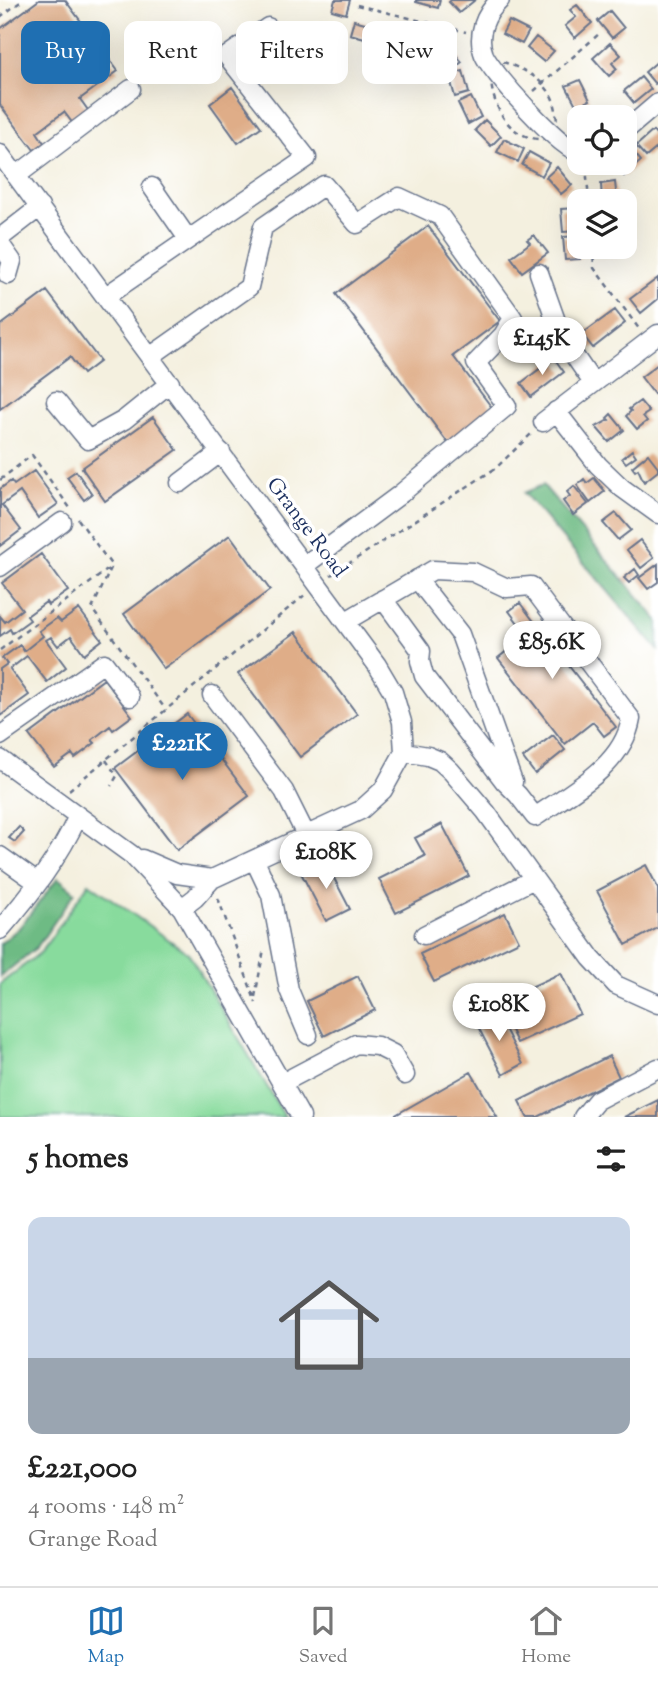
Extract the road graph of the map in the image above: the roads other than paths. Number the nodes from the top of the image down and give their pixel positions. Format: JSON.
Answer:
{"nodes":[{"id":1,"x":500,"y":0,"type":"edge"},
{"id":2,"x":236,"y":50,"type":"edge"},
{"id":3,"x":236,"y":67,"type":"edge"},
{"id":4,"x":249,"y":84,"type":"edge"},
{"id":5,"x":131,"y":89,"type":"dead end"},
{"id":6,"x":658,"y":103,"type":"edge"},
{"id":7,"x":637,"y":121,"type":"edge"},
{"id":8,"x":567,"y":147,"type":"edge"},
{"id":9,"x":0,"y":154,"type":"edge"},
{"id":10,"x":16,"y":176,"type":"junction"},
{"id":11,"x":152,"y":187,"type":"dead end"},
{"id":12,"x":40,"y":207,"type":"junction"},
{"id":13,"x":0,"y":238,"type":"edge"},
{"id":14,"x":188,"y":239,"type":"junction"},
{"id":15,"x":0,"y":244,"type":"edge"},
{"id":16,"x":539,"y":273,"type":"dead end"},
{"id":17,"x":8,"y":275,"type":"dead end"},
{"id":18,"x":106,"y":296,"type":"junction"},
{"id":19,"x":653,"y":337,"type":"edge"},
{"id":20,"x":150,"y":356,"type":"junction"},
{"id":21,"x":170,"y":383,"type":"junction"},
{"id":22,"x":593,"y":383,"type":"junction"},
{"id":23,"x":56,"y":401,"type":"dead end"},
{"id":24,"x":221,"y":452,"type":"junction"},
{"id":25,"x":180,"y":483,"type":"dead end"},
{"id":26,"x":658,"y":514,"type":"edge"},
{"id":27,"x":62,"y":522,"type":"dead end"},
{"id":28,"x":304,"y":565,"type":"junction"},
{"id":29,"x":0,"y":567,"type":"edge"},
{"id":30,"x":417,"y":579,"type":"junction"},
{"id":31,"x":383,"y":599,"type":"junction"},
{"id":32,"x":346,"y":621,"type":"junction"},
{"id":33,"x":387,"y":624,"type":"dead end"},
{"id":34,"x":424,"y":676,"type":"junction"},
{"id":35,"x":212,"y":695,"type":"dead end"},
{"id":36,"x":130,"y":697,"type":"dead end"},
{"id":37,"x":0,"y":736,"type":"edge"},
{"id":38,"x":404,"y":752,"type":"junction"},
{"id":39,"x":0,"y":759,"type":"edge"},
{"id":40,"x":518,"y":795,"type":"junction"},
{"id":41,"x":78,"y":816,"type":"junction"},
{"id":42,"x":306,"y":835,"type":"junction"},
{"id":43,"x":132,"y":855,"type":"junction"},
{"id":44,"x":0,"y":856,"type":"edge"},
{"id":45,"x":255,"y":861,"type":"junction"},
{"id":46,"x":534,"y":878,"type":"junction"},
{"id":47,"x":212,"y":879,"type":"junction"},
{"id":48,"x":38,"y":883,"type":"junction"},
{"id":49,"x":182,"y":908,"type":"junction"},
{"id":50,"x":0,"y":930,"type":"edge"},
{"id":51,"x":424,"y":935,"type":"dead end"},
{"id":52,"x":658,"y":1004,"type":"edge"},
{"id":53,"x":308,"y":1035,"type":"dead end"},
{"id":54,"x":658,"y":1068,"type":"edge"},
{"id":55,"x":405,"y":1075,"type":"dead end"},
{"id":56,"x":282,"y":1083,"type":"junction"},
{"id":57,"x":301,"y":1117,"type":"edge"},
{"id":58,"x":583,"y":1117,"type":"edge"}],
"edges":[{"from":1,"to":8,"type":"street"},
{"from":2,"to":3,"type":"street"},
{"from":4,"to":14,"type":"street"},
{"from":5,"to":10,"type":"street"},
{"from":6,"to":7,"type":"street"},
{"from":9,"to":10,"type":"street","name":"Grange Road"},
{"from":10,"to":12,"type":"street","name":"Grange Road"},
{"from":11,"to":14,"type":"street"},
{"from":12,"to":13,"type":"street"},
{"from":12,"to":18,"type":"street","name":"Grange Road"},
{"from":14,"to":18,"type":"street"},
{"from":15,"to":17,"type":"street"},
{"from":16,"to":22,"type":"street"},
{"from":18,"to":20,"type":"street","name":"Grange Road"},
{"from":19,"to":22,"type":"street"},
{"from":20,"to":21,"type":"street","name":"Grange Road"},
{"from":20,"to":28,"type":"street"},
{"from":21,"to":23,"type":"street"},
{"from":21,"to":24,"type":"street","name":"Grange Road"},
{"from":22,"to":26,"type":"street"},
{"from":24,"to":25,"type":"street"},
{"from":24,"to":28,"type":"street","name":"Grange Road"},
{"from":27,"to":29,"type":"street"},
{"from":28,"to":32,"type":"street","name":"Grange Road"},
{"from":30,"to":31,"type":"street"},
{"from":30,"to":40,"type":"street"},
{"from":30,"to":40,"type":"street"},
{"from":31,"to":32,"type":"street"},
{"from":31,"to":34,"type":"street"},
{"from":32,"to":38,"type":"street","name":"Grange Road"},
{"from":33,"to":34,"type":"street"},
{"from":34,"to":40,"type":"street"},
{"from":35,"to":42,"type":"street"},
{"from":36,"to":37,"type":"street"},
{"from":38,"to":42,"type":"street"},
{"from":38,"to":46,"type":"street"},
{"from":39,"to":41,"type":"street"},
{"from":41,"to":43,"type":"street"},
{"from":41,"to":48,"type":"street"},
{"from":42,"to":45,"type":"street"},
{"from":43,"to":47,"type":"street"},
{"from":43,"to":49,"type":"street"},
{"from":44,"to":48,"type":"street"},
{"from":45,"to":47,"type":"street"},
{"from":45,"to":53,"type":"street"},
{"from":46,"to":51,"type":"street"},
{"from":46,"to":52,"type":"street"},
{"from":47,"to":49,"type":"street"},
{"from":48,"to":50,"type":"street"},
{"from":49,"to":56,"type":"street"},
{"from":54,"to":58,"type":"street"},
{"from":55,"to":56,"type":"street"},
{"from":56,"to":57,"type":"street"}]}
